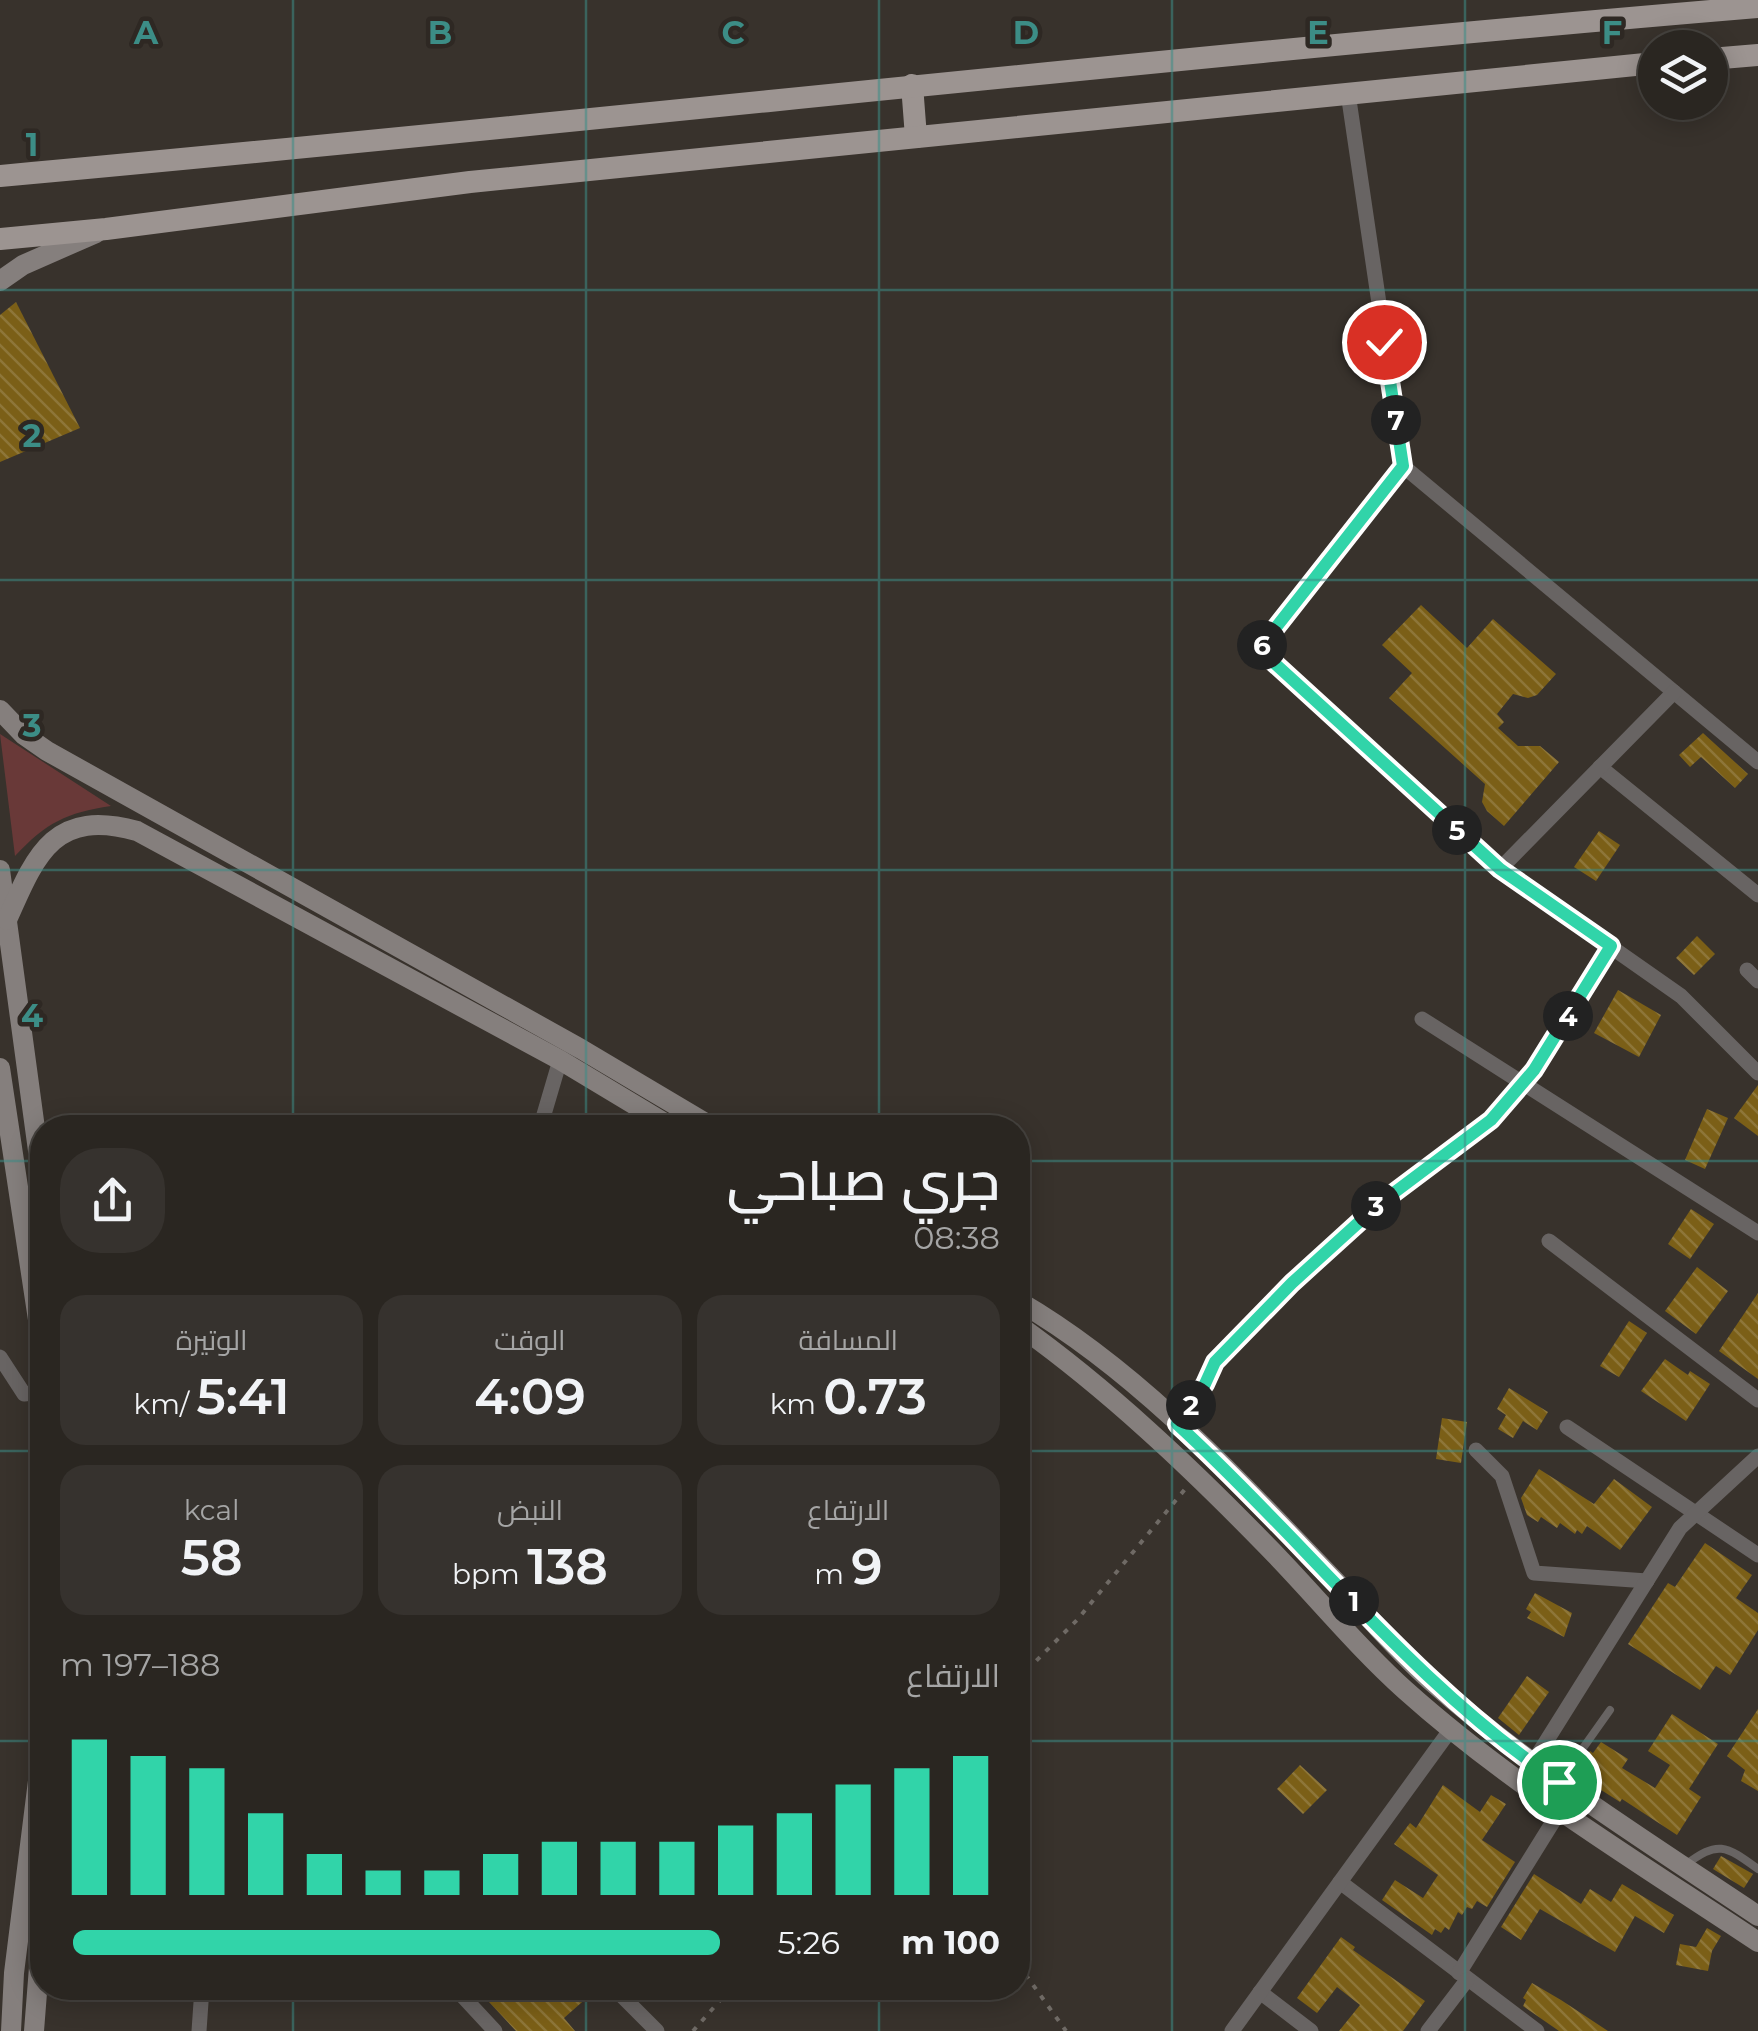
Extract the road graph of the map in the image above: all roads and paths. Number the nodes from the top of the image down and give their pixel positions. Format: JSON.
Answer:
{"nodes":[{"id":1,"x":1758,"y":7,"type":"edge"},
{"id":2,"x":1758,"y":55,"type":"edge"},
{"id":3,"x":1728,"y":58,"type":"edge"},
{"id":4,"x":1638,"y":65,"type":"edge"},
{"id":5,"x":912,"y":85,"type":"junction"},
{"id":6,"x":1348,"y":93,"type":"junction"},
{"id":7,"x":916,"y":137,"type":"junction"},
{"id":8,"x":0,"y":176,"type":"edge"},
{"id":9,"x":106,"y":229,"type":"junction"},
{"id":10,"x":0,"y":239,"type":"edge"},
{"id":11,"x":0,"y":281,"type":"edge"},
{"id":12,"x":1403,"y":466,"type":"junction"},
{"id":13,"x":1674,"y":692,"type":"junction"},
{"id":14,"x":0,"y":710,"type":"edge"},
{"id":15,"x":1758,"y":762,"type":"edge"},
{"id":16,"x":1600,"y":768,"type":"junction"},
{"id":17,"x":217,"y":845,"type":"junction"},
{"id":18,"x":204,"y":868,"type":"junction"},
{"id":19,"x":1500,"y":869,"type":"junction"},
{"id":20,"x":0,"y":870,"type":"edge"},
{"id":21,"x":1758,"y":896,"type":"edge"},
{"id":22,"x":7,"y":920,"type":"junction"},
{"id":23,"x":1611,"y":946,"type":"junction"},
{"id":24,"x":1422,"y":1019,"type":"dead end"},
{"id":25,"x":560,"y":1060,"type":"junction"},
{"id":26,"x":0,"y":1068,"type":"edge"},
{"id":27,"x":1758,"y":1073,"type":"edge"},
{"id":28,"x":1522,"y":1084,"type":"junction"},
{"id":29,"x":35,"y":1115,"type":"edge"},
{"id":30,"x":544,"y":1115,"type":"edge"},
{"id":31,"x":651,"y":1115,"type":"edge"},
{"id":32,"x":692,"y":1115,"type":"edge"},
{"id":33,"x":30,"y":1147,"type":"edge"},
{"id":34,"x":12,"y":1150,"type":"junction"},
{"id":35,"x":1758,"y":1232,"type":"edge"},
{"id":36,"x":1549,"y":1241,"type":"dead end"},
{"id":37,"x":30,"y":1268,"type":"edge"},
{"id":38,"x":1030,"y":1309,"type":"edge"},
{"id":39,"x":1030,"y":1334,"type":"edge"},
{"id":40,"x":0,"y":1358,"type":"edge"},
{"id":41,"x":30,"y":1393,"type":"edge"},
{"id":42,"x":1758,"y":1400,"type":"edge"},
{"id":43,"x":1177,"y":1424,"type":"junction"},
{"id":44,"x":1568,"y":1427,"type":"dead end"},
{"id":45,"x":1476,"y":1450,"type":"dead end"},
{"id":46,"x":1758,"y":1456,"type":"edge"},
{"id":47,"x":1196,"y":1476,"type":"junction"},
{"id":48,"x":1696,"y":1513,"type":"junction"},
{"id":49,"x":1758,"y":1554,"type":"edge"},
{"id":50,"x":1647,"y":1581,"type":"junction"},
{"id":51,"x":1030,"y":1667,"type":"edge"},
{"id":52,"x":1610,"y":1710,"type":"dead end"},
{"id":53,"x":1451,"y":1729,"type":"junction"},
{"id":54,"x":1532,"y":1764,"type":"junction"},
{"id":55,"x":1559,"y":1782,"type":"junction"},
{"id":56,"x":1561,"y":1809,"type":"junction"},
{"id":57,"x":30,"y":1845,"type":"edge"},
{"id":58,"x":1758,"y":1868,"type":"edge"},
{"id":59,"x":1678,"y":1875,"type":"junction"},
{"id":60,"x":1340,"y":1882,"type":"junction"},
{"id":61,"x":1758,"y":1916,"type":"edge"},
{"id":62,"x":1758,"y":1942,"type":"edge"},
{"id":63,"x":1463,"y":1977,"type":"junction"},
{"id":64,"x":1030,"y":1981,"type":"edge"},
{"id":65,"x":1260,"y":1992,"type":"junction"},
{"id":66,"x":36,"y":2000,"type":"edge"},
{"id":67,"x":201,"y":2000,"type":"edge"},
{"id":68,"x":465,"y":2000,"type":"edge"},
{"id":69,"x":626,"y":2000,"type":"edge"},
{"id":70,"x":720,"y":2000,"type":"edge"},
{"id":71,"x":11,"y":2031,"type":"edge"},
{"id":72,"x":34,"y":2031,"type":"edge"},
{"id":73,"x":199,"y":2031,"type":"edge"},
{"id":74,"x":495,"y":2031,"type":"edge"},
{"id":75,"x":656,"y":2031,"type":"edge"},
{"id":76,"x":693,"y":2031,"type":"edge"},
{"id":77,"x":1066,"y":2031,"type":"edge"},
{"id":78,"x":1232,"y":2031,"type":"edge"},
{"id":79,"x":1311,"y":2031,"type":"edge"},
{"id":80,"x":1428,"y":2031,"type":"edge"},
{"id":81,"x":1537,"y":2031,"type":"edge"}],
"edges":[{"from":1,"to":5,"type":"main road"},
{"from":2,"to":3,"type":"main road"},
{"from":4,"to":6,"type":"main road"},
{"from":5,"to":7,"type":"main road"},
{"from":5,"to":8,"type":"main road"},
{"from":6,"to":7,"type":"main road"},
{"from":6,"to":12,"type":"street"},
{"from":7,"to":9,"type":"main road"},
{"from":9,"to":10,"type":"main road"},
{"from":9,"to":11,"type":"street"},
{"from":12,"to":13,"type":"street"},
{"from":12,"to":19,"type":"street"},
{"from":13,"to":15,"type":"street"},
{"from":13,"to":16,"type":"street"},
{"from":14,"to":17,"type":"street"},
{"from":16,"to":19,"type":"street"},
{"from":16,"to":21,"type":"street"},
{"from":17,"to":18,"type":"street"},
{"from":17,"to":32,"type":"street"},
{"from":18,"to":22,"type":"street"},
{"from":18,"to":25,"type":"street"},
{"from":19,"to":23,"type":"street"},
{"from":20,"to":22,"type":"street"},
{"from":22,"to":29,"type":"street"},
{"from":23,"to":27,"type":"street"},
{"from":23,"to":28,"type":"path"},
{"from":24,"to":28,"type":"street"},
{"from":25,"to":30,"type":"street"},
{"from":25,"to":31,"type":"street"},
{"from":26,"to":34,"type":"street"},
{"from":28,"to":35,"type":"street"},
{"from":28,"to":43,"type":"path"},
{"from":33,"to":34,"type":"street"},
{"from":34,"to":37,"type":"street"},
{"from":36,"to":42,"type":"street"},
{"from":38,"to":43,"type":"street"},
{"from":39,"to":47,"type":"street"},
{"from":40,"to":41,"type":"street"},
{"from":43,"to":54,"type":"street"},
{"from":44,"to":48,"type":"street"},
{"from":45,"to":50,"type":"street"},
{"from":46,"to":48,"type":"street"},
{"from":47,"to":51,"type":"path"},
{"from":47,"to":53,"type":"street"},
{"from":48,"to":49,"type":"street"},
{"from":48,"to":50,"type":"street"},
{"from":50,"to":54,"type":"street"},
{"from":52,"to":55,"type":"lane"},
{"from":53,"to":56,"type":"street"},
{"from":53,"to":60,"type":"street"},
{"from":54,"to":55,"type":"street"},
{"from":55,"to":59,"type":"street"},
{"from":56,"to":59,"type":"street"},
{"from":56,"to":63,"type":"street"},
{"from":57,"to":71,"type":"street"},
{"from":58,"to":59,"type":"lane"},
{"from":59,"to":61,"type":"street"},
{"from":59,"to":62,"type":"street"},
{"from":60,"to":63,"type":"street"},
{"from":60,"to":65,"type":"street"},
{"from":63,"to":80,"type":"street"},
{"from":63,"to":81,"type":"street"},
{"from":64,"to":77,"type":"path"},
{"from":65,"to":78,"type":"street"},
{"from":65,"to":79,"type":"street"},
{"from":66,"to":72,"type":"street"},
{"from":67,"to":73,"type":"street"},
{"from":68,"to":74,"type":"street"},
{"from":69,"to":75,"type":"street"},
{"from":70,"to":76,"type":"path"}]}
